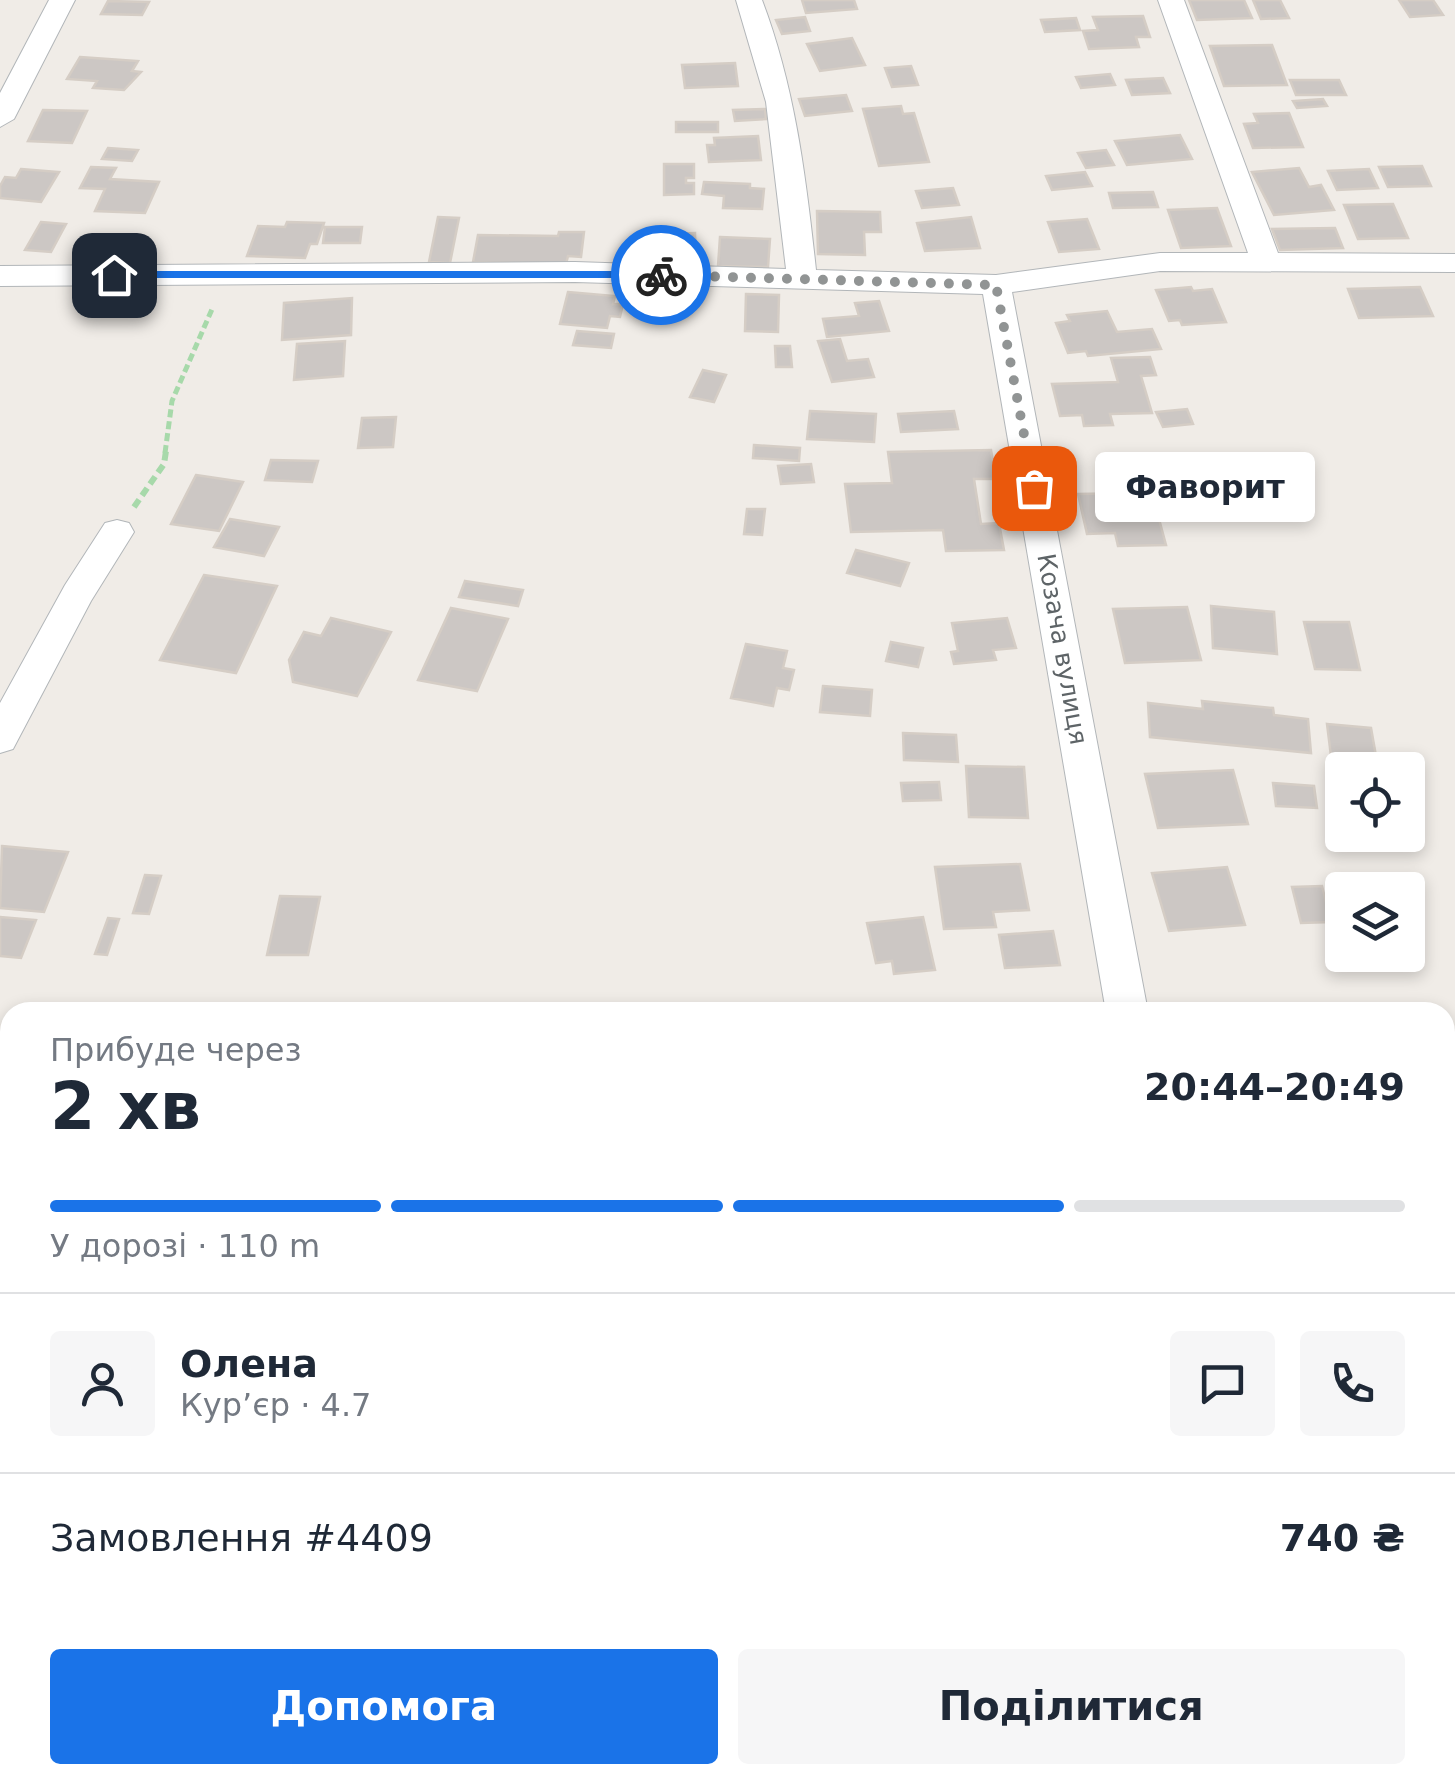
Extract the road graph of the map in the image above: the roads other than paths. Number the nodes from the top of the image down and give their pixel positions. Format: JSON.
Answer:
{"nodes":[{"id":1,"x":62,"y":0,"type":"edge"},
{"id":2,"x":749,"y":0,"type":"edge"},
{"id":3,"x":1170,"y":0,"type":"edge"},
{"id":4,"x":0,"y":119,"type":"edge"},
{"id":5,"x":1266,"y":262,"type":"junction"},
{"id":6,"x":1455,"y":262,"type":"edge"},
{"id":7,"x":0,"y":276,"type":"edge"},
{"id":8,"x":802,"y":278,"type":"junction"},
{"id":9,"x":996,"y":285,"type":"junction"},
{"id":10,"x":117,"y":532,"type":"road end"},
{"id":11,"x":0,"y":738,"type":"edge"},
{"id":12,"x":1124,"y":1002,"type":"edge"}],
"edges":[{"from":1,"to":4,"type":"street"},
{"from":2,"to":8,"type":"street"},
{"from":3,"to":5,"type":"street"},
{"from":5,"to":6,"type":"street"},
{"from":5,"to":9,"type":"street"},
{"from":7,"to":8,"type":"street"},
{"from":8,"to":9,"type":"street"},
{"from":9,"to":12,"type":"street","name":"Козача вулиця"},
{"from":10,"to":11,"type":"street"}]}
